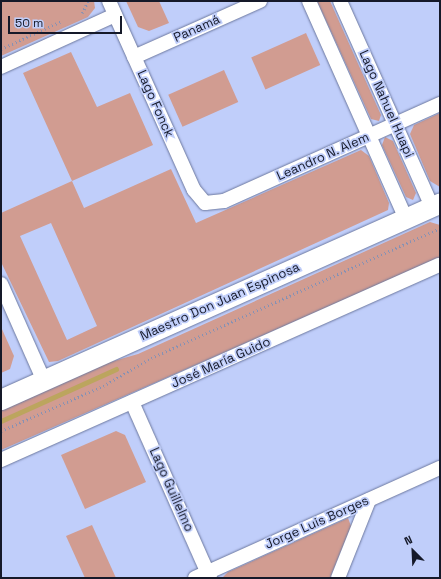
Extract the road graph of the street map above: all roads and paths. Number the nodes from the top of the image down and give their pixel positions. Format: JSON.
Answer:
{"nodes":[{"id":1,"x":88,"y":1,"type":"edge"},
{"id":2,"x":109,"y":1,"type":"edge"},
{"id":3,"x":260,"y":1,"type":"edge"},
{"id":4,"x":308,"y":1,"type":"edge"},
{"id":5,"x":340,"y":1,"type":"edge"},
{"id":6,"x":76,"y":15,"type":"dead end"},
{"id":7,"x":115,"y":15,"type":"junction"},
{"id":8,"x":69,"y":18,"type":"dead end"},
{"id":9,"x":1,"y":49,"type":"edge"},
{"id":10,"x":134,"y":57,"type":"junction"},
{"id":11,"x":1,"y":67,"type":"edge"},
{"id":12,"x":440,"y":104,"type":"edge"},
{"id":13,"x":395,"y":125,"type":"junction"},
{"id":14,"x":369,"y":136,"type":"junction"},
{"id":15,"x":205,"y":203,"type":"joint"},
{"id":16,"x":436,"y":205,"type":"edge"},
{"id":17,"x":406,"y":219,"type":"junction"},
{"id":18,"x":440,"y":228,"type":"edge"},
{"id":19,"x":440,"y":265,"type":"edge"},
{"id":20,"x":1,"y":284,"type":"edge"},
{"id":21,"x":44,"y":381,"type":"junction"},
{"id":22,"x":1,"y":400,"type":"edge"},
{"id":23,"x":132,"y":402,"type":"junction"},
{"id":24,"x":1,"y":431,"type":"edge"},
{"id":25,"x":1,"y":460,"type":"edge"},
{"id":26,"x":440,"y":468,"type":"edge"},
{"id":27,"x":369,"y":500,"type":"junction"},
{"id":28,"x":204,"y":576,"type":"edge"},
{"id":29,"x":338,"y":578,"type":"edge"}],
"edges":[{"from":1,"to":6,"type":"path"},
{"from":2,"to":7,"type":"street","name":"Lago Fonck"},
{"from":3,"to":10,"type":"street","name":"Panamá"},
{"from":4,"to":14,"type":"street"},
{"from":5,"to":13,"type":"street","name":"Lago Nahuel Huapi"},
{"from":7,"to":10,"type":"street","name":"Lago Fonck"},
{"from":7,"to":11,"type":"street"},
{"from":8,"to":9,"type":"path"},
{"from":10,"to":15,"type":"street","name":"Lago Fonck"},
{"from":12,"to":13,"type":"street","name":"Leandro N. Alem"},
{"from":13,"to":14,"type":"street","name":"Leandro N. Alem"},
{"from":13,"to":16,"type":"street","name":"Lago Nahuel Huapi"},
{"from":14,"to":15,"type":"street","name":"Leandro N. Alem"},
{"from":14,"to":17,"type":"street"},
{"from":16,"to":17,"type":"main road","name":"Maestro Don Juan Espinosa"},
{"from":17,"to":21,"type":"main road","name":"Maestro Don Juan Espinosa"},
{"from":18,"to":24,"type":"path"},
{"from":19,"to":23,"type":"street","name":"José María Guido"},
{"from":20,"to":21,"type":"street"},
{"from":21,"to":22,"type":"main road","name":"Maestro Don Juan Espinosa"},
{"from":23,"to":25,"type":"street","name":"José María Guido"},
{"from":23,"to":28,"type":"street","name":"Lago Guillelmo"},
{"from":26,"to":27,"type":"street","name":"Jorge Luis Borges"},
{"from":27,"to":28,"type":"street","name":"Jorge Luis Borges"},
{"from":27,"to":29,"type":"street"}]}
